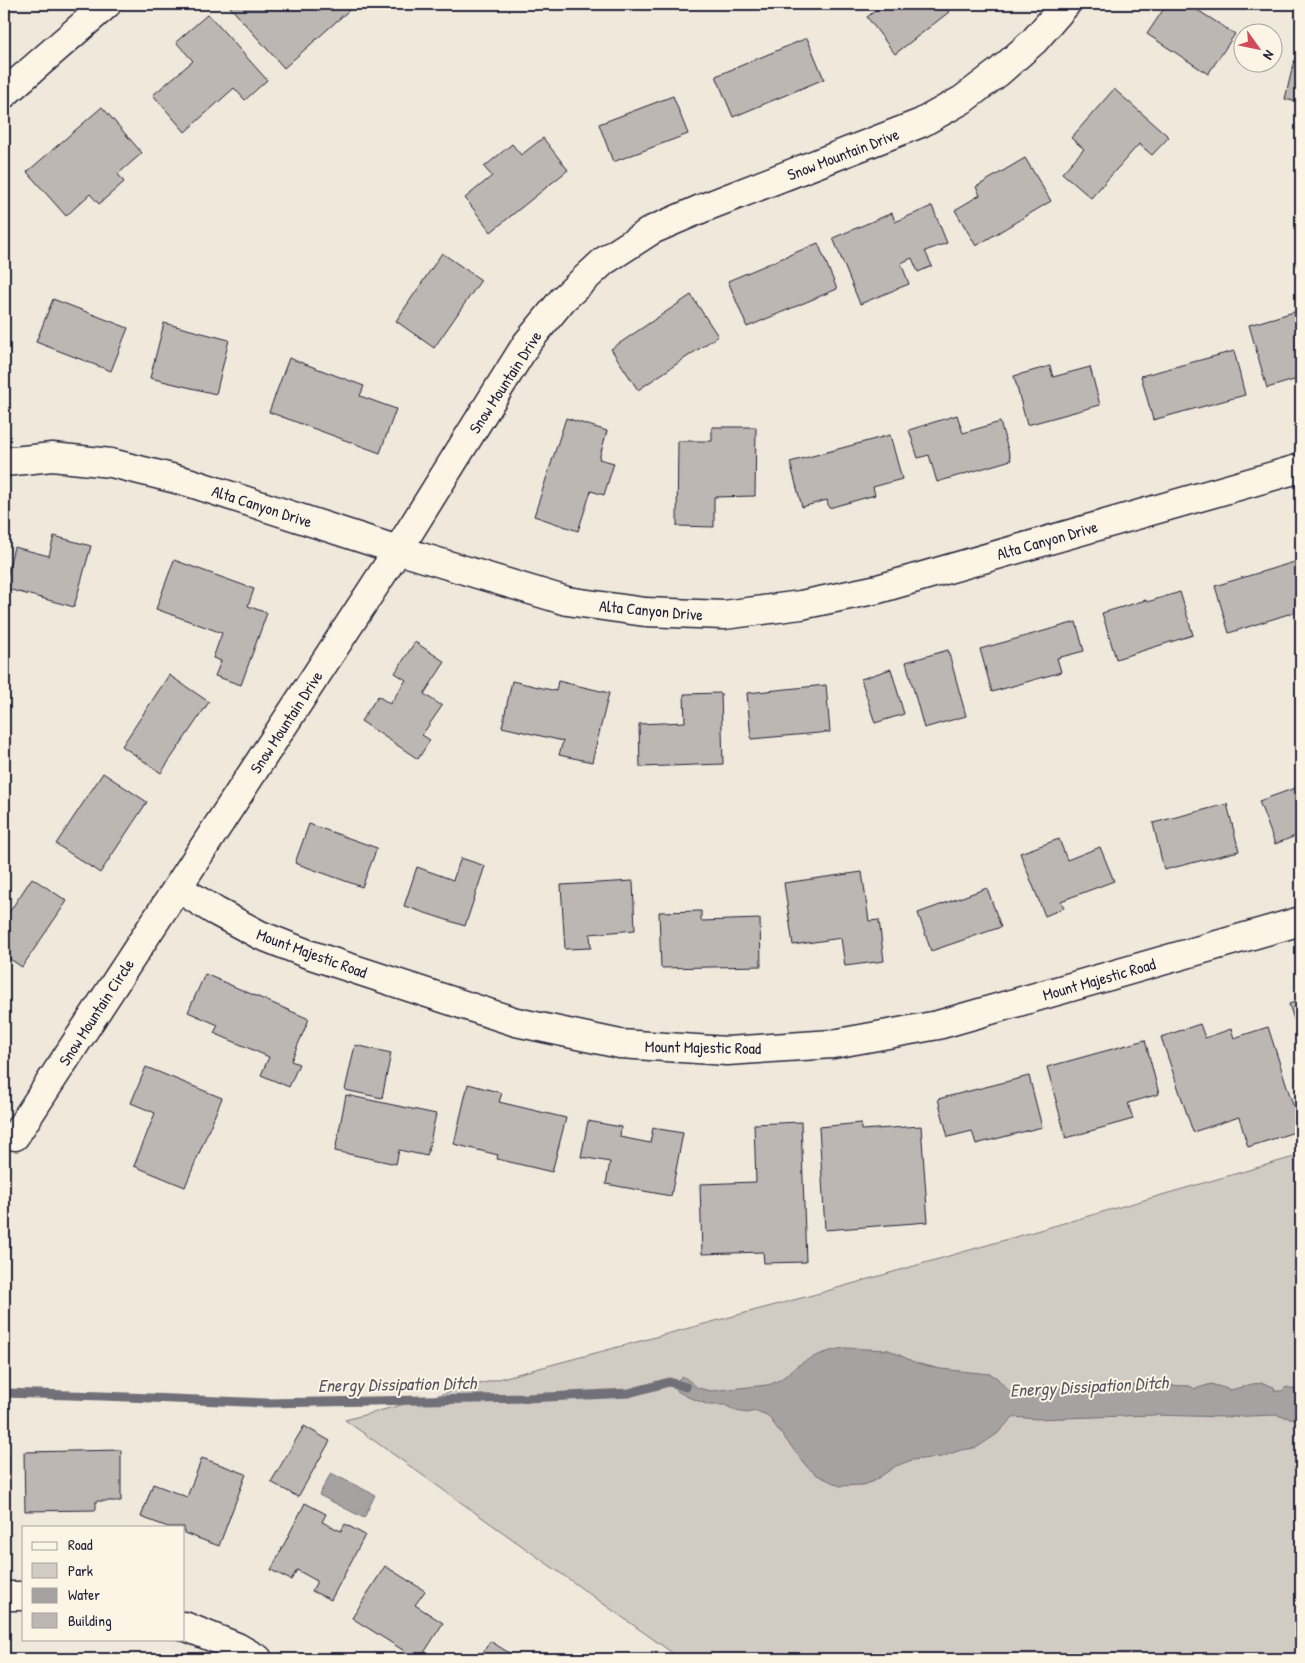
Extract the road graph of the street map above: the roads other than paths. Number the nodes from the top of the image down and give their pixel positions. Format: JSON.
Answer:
{"nodes":[{"id":1,"x":107,"y":4,"type":"edge"},
{"id":2,"x":1066,"y":4,"type":"edge"},
{"id":3,"x":4,"y":94,"type":"edge"},
{"id":4,"x":4,"y":462,"type":"edge"},
{"id":5,"x":1301,"y":468,"type":"edge"},
{"id":6,"x":398,"y":550,"type":"junction"},
{"id":7,"x":178,"y":888,"type":"junction"},
{"id":8,"x":1301,"y":921,"type":"edge"},
{"id":9,"x":15,"y":1136,"type":"dead end"},
{"id":10,"x":4,"y":1596,"type":"edge"},
{"id":11,"x":22,"y":1596,"type":"edge"},
{"id":12,"x":185,"y":1626,"type":"edge"},
{"id":13,"x":258,"y":1659,"type":"edge"}],
"edges":[{"from":1,"to":3,"type":"street"},
{"from":2,"to":6,"type":"street","name":"Snow Mountain Drive"},
{"from":4,"to":6,"type":"street","name":"Alta Canyon Drive"},
{"from":5,"to":6,"type":"street","name":"Alta Canyon Drive"},
{"from":6,"to":7,"type":"street","name":"Snow Mountain Drive"},
{"from":7,"to":8,"type":"street","name":"Mount Majestic Road"},
{"from":7,"to":9,"type":"street","name":"Snow Mountain Circle"},
{"from":10,"to":11,"type":"street"},
{"from":12,"to":13,"type":"street"}]}
